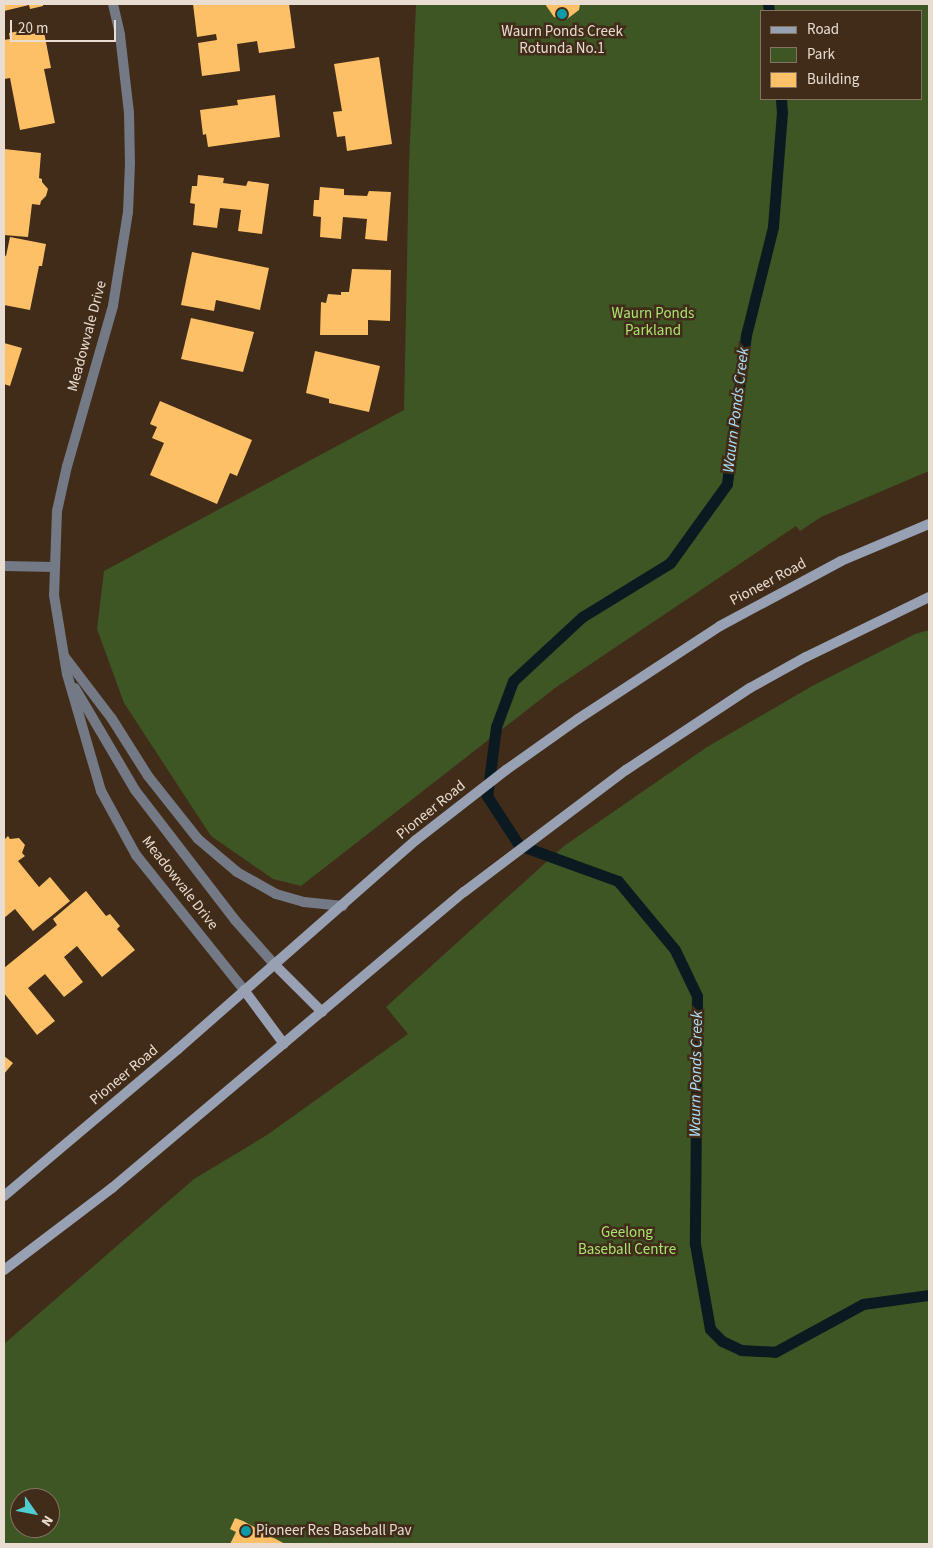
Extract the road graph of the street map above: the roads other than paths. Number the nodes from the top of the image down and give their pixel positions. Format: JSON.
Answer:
{"nodes":[{"id":1,"x":113,"y":4,"type":"edge"},
{"id":2,"x":929,"y":524,"type":"edge"},
{"id":3,"x":4,"y":566,"type":"edge"},
{"id":4,"x":54,"y":568,"type":"junction"},
{"id":5,"x":929,"y":596,"type":"edge"},
{"id":6,"x":63,"y":655,"type":"junction"},
{"id":7,"x":67,"y":674,"type":"junction"},
{"id":8,"x":343,"y":906,"type":"junction"},
{"id":9,"x":274,"y":964,"type":"junction"},
{"id":10,"x":244,"y":990,"type":"junction"},
{"id":11,"x":322,"y":1012,"type":"junction"},
{"id":12,"x":284,"y":1044,"type":"junction"},
{"id":13,"x":4,"y":1196,"type":"edge"},
{"id":14,"x":4,"y":1270,"type":"edge"}],
"edges":[{"from":1,"to":4,"type":"street","name":"Meadowvale Drive"},
{"from":2,"to":8,"type":"main road","name":"Pioneer Road"},
{"from":3,"to":4,"type":"street"},
{"from":4,"to":6,"type":"street","name":"Meadowvale Drive"},
{"from":5,"to":11,"type":"main road"},
{"from":6,"to":7,"type":"street","name":"Meadowvale Drive"},
{"from":6,"to":8,"type":"street"},
{"from":7,"to":9,"type":"street","name":"Meadowvale Drive"},
{"from":7,"to":10,"type":"street","name":"Meadowvale Drive"},
{"from":8,"to":9,"type":"main road","name":"Pioneer Road"},
{"from":9,"to":10,"type":"main road","name":"Pioneer Road"},
{"from":9,"to":11,"type":"main road"},
{"from":10,"to":12,"type":"main road"},
{"from":10,"to":13,"type":"main road","name":"Pioneer Road"},
{"from":11,"to":12,"type":"main road"},
{"from":12,"to":14,"type":"main road"}]}
